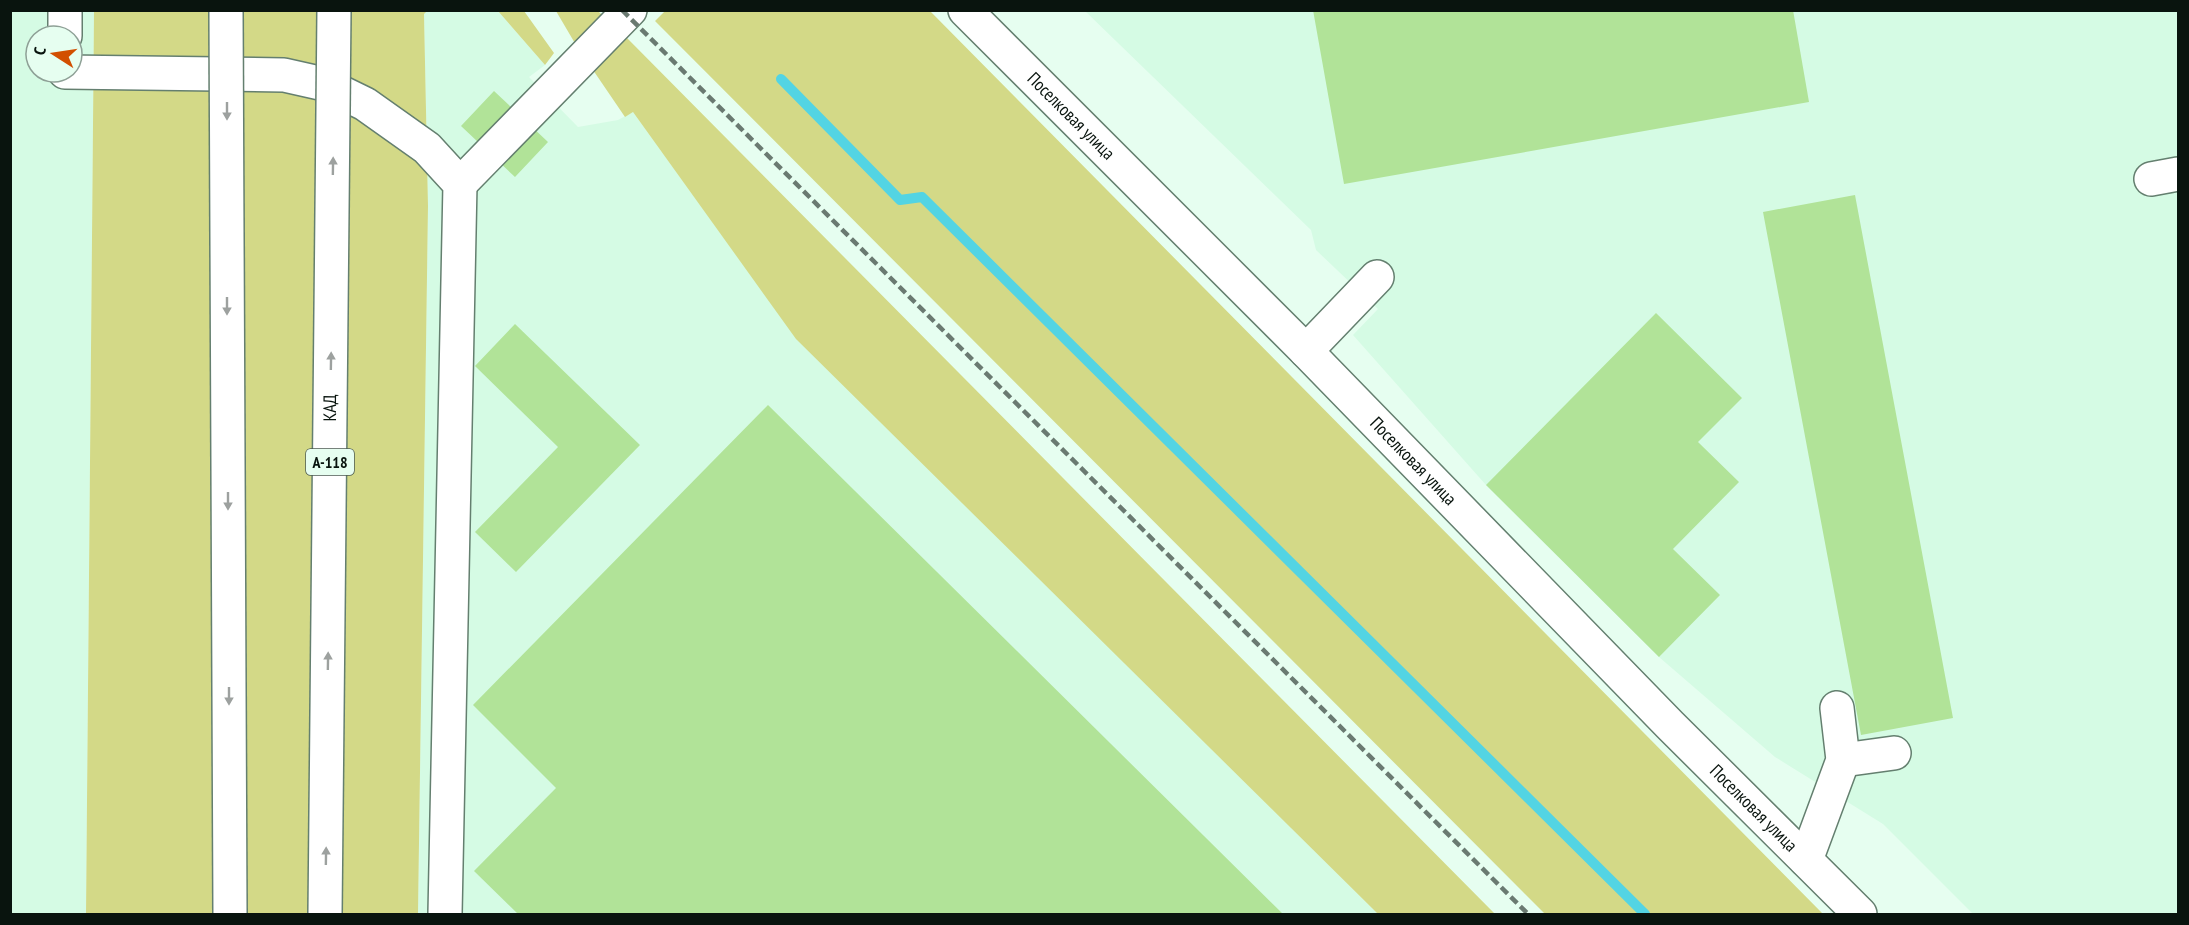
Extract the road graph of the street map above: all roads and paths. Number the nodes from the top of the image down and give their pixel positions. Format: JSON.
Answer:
{"nodes":[{"id":1,"x":226,"y":10,"type":"edge"},
{"id":2,"x":334,"y":10,"type":"edge"},
{"id":3,"x":630,"y":10,"type":"edge"},
{"id":4,"x":978,"y":15,"type":"edge"},
{"id":5,"x":84,"y":72,"type":"edge"},
{"id":6,"x":460,"y":184,"type":"junction"},
{"id":7,"x":1377,"y":277,"type":"dead end"},
{"id":8,"x":1306,"y":351,"type":"junction"},
{"id":9,"x":1838,"y":708,"type":"dead end"},
{"id":10,"x":1894,"y":753,"type":"dead end"},
{"id":11,"x":1843,"y":760,"type":"junction"},
{"id":12,"x":1806,"y":860,"type":"junction"},
{"id":13,"x":230,"y":915,"type":"edge"},
{"id":14,"x":325,"y":915,"type":"edge"},
{"id":15,"x":445,"y":915,"type":"edge"},
{"id":16,"x":1860,"y":915,"type":"edge"}],
"edges":[{"from":1,"to":13,"type":"main road","one_way":true,"bridge":true},
{"from":14,"to":2,"type":"main road","name":"КАД","number":"А-118","one_way":true,"bridge":true},
{"from":3,"to":6,"type":"main road"},
{"from":4,"to":8,"type":"main road","name":"Поселковая улица"},
{"from":5,"to":6,"type":"main road"},
{"from":6,"to":15,"type":"main road"},
{"from":7,"to":8,"type":"main road"},
{"from":8,"to":12,"type":"main road","name":"Поселковая улица"},
{"from":9,"to":11,"type":"main road"},
{"from":10,"to":11,"type":"main road"},
{"from":11,"to":12,"type":"main road"},
{"from":12,"to":16,"type":"main road","name":"Поселковая улица"}]}
